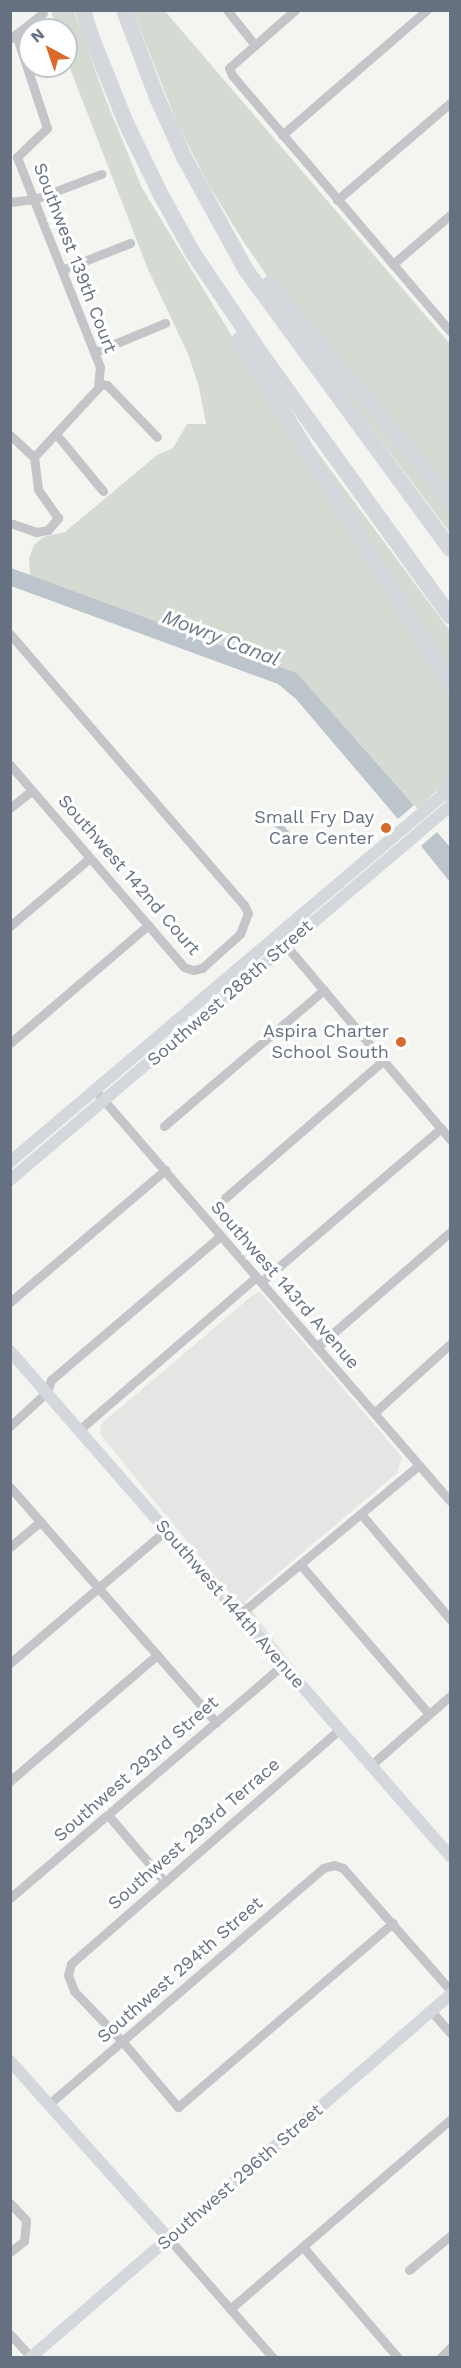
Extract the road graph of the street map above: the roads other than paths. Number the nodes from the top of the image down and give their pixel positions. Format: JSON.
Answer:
{"nodes":[{"id":1,"x":83,"y":10,"type":"edge"},
{"id":2,"x":124,"y":10,"type":"edge"},
{"id":3,"x":227,"y":10,"type":"edge"},
{"id":4,"x":296,"y":10,"type":"edge"},
{"id":5,"x":427,"y":10,"type":"edge"},
{"id":6,"x":43,"y":13,"type":"dead end"},
{"id":7,"x":13,"y":37,"type":"edge"},
{"id":8,"x":255,"y":45,"type":"junction"},
{"id":9,"x":450,"y":103,"type":"edge"},
{"id":10,"x":282,"y":135,"type":"junction"},
{"id":11,"x":14,"y":155,"type":"edge"},
{"id":12,"x":101,"y":174,"type":"dead end"},
{"id":13,"x":198,"y":185,"type":"junction"},
{"id":14,"x":35,"y":199,"type":"junction"},
{"id":15,"x":337,"y":200,"type":"junction"},
{"id":16,"x":10,"y":202,"type":"edge"},
{"id":17,"x":450,"y":215,"type":"edge"},
{"id":18,"x":130,"y":243,"type":"dead end"},
{"id":19,"x":393,"y":264,"type":"junction"},
{"id":20,"x":64,"y":269,"type":"junction"},
{"id":21,"x":215,"y":288,"type":"junction"},
{"id":22,"x":165,"y":322,"type":"dead end"},
{"id":23,"x":450,"y":329,"type":"edge"},
{"id":24,"x":94,"y":352,"type":"junction"},
{"id":25,"x":99,"y":384,"type":"junction"},
{"id":26,"x":56,"y":434,"type":"junction"},
{"id":27,"x":10,"y":435,"type":"edge"},
{"id":28,"x":157,"y":437,"type":"dead end"},
{"id":29,"x":34,"y":457,"type":"junction"},
{"id":30,"x":103,"y":491,"type":"dead end"},
{"id":31,"x":450,"y":499,"type":"edge"},
{"id":32,"x":10,"y":523,"type":"edge"},
{"id":33,"x":450,"y":549,"type":"edge"},
{"id":34,"x":450,"y":616,"type":"edge"},
{"id":35,"x":10,"y":634,"type":"edge"},
{"id":36,"x":450,"y":684,"type":"edge"},
{"id":37,"x":10,"y":765,"type":"edge"},
{"id":38,"x":32,"y":790,"type":"junction"},
{"id":39,"x":449,"y":793,"type":"edge"},
{"id":40,"x":10,"y":808,"type":"edge"},
{"id":41,"x":90,"y":858,"type":"junction"},
{"id":42,"x":148,"y":925,"type":"junction"},
{"id":43,"x":10,"y":926,"type":"edge"},
{"id":44,"x":277,"y":934,"type":"junction"},
{"id":45,"x":286,"y":945,"type":"junction"},
{"id":46,"x":324,"y":990,"type":"junction"},
{"id":47,"x":10,"y":1043,"type":"edge"},
{"id":48,"x":384,"y":1060,"type":"junction"},
{"id":49,"x":95,"y":1090,"type":"junction"},
{"id":50,"x":104,"y":1101,"type":"junction"},
{"id":51,"x":164,"y":1126,"type":"dead end"},
{"id":52,"x":441,"y":1128,"type":"junction"},
{"id":53,"x":450,"y":1139,"type":"edge"},
{"id":54,"x":10,"y":1162,"type":"edge"},
{"id":55,"x":165,"y":1170,"type":"junction"},
{"id":56,"x":10,"y":1180,"type":"edge"},
{"id":57,"x":225,"y":1198,"type":"dead end"},
{"id":58,"x":450,"y":1232,"type":"edge"},
{"id":59,"x":220,"y":1236,"type":"junction"},
{"id":60,"x":258,"y":1280,"type":"junction"},
{"id":61,"x":10,"y":1302,"type":"edge"},
{"id":62,"x":450,"y":1344,"type":"edge"},
{"id":63,"x":317,"y":1347,"type":"junction"},
{"id":64,"x":10,"y":1351,"type":"edge"},
{"id":65,"x":47,"y":1392,"type":"junction"},
{"id":66,"x":374,"y":1413,"type":"junction"},
{"id":67,"x":10,"y":1426,"type":"edge"},
{"id":68,"x":79,"y":1430,"type":"junction"},
{"id":69,"x":419,"y":1465,"type":"junction"},
{"id":70,"x":10,"y":1487,"type":"edge"},
{"id":71,"x":450,"y":1501,"type":"edge"},
{"id":72,"x":361,"y":1514,"type":"junction"},
{"id":73,"x":40,"y":1521,"type":"junction"},
{"id":74,"x":166,"y":1530,"type":"junction"},
{"id":75,"x":10,"y":1547,"type":"edge"},
{"id":76,"x":300,"y":1564,"type":"junction"},
{"id":77,"x":98,"y":1588,"type":"junction"},
{"id":78,"x":239,"y":1615,"type":"junction"},
{"id":79,"x":450,"y":1619,"type":"edge"},
{"id":80,"x":157,"y":1655,"type":"junction"},
{"id":81,"x":10,"y":1663,"type":"edge"},
{"id":82,"x":284,"y":1665,"type":"junction"},
{"id":83,"x":450,"y":1696,"type":"edge"},
{"id":84,"x":429,"y":1714,"type":"junction"},
{"id":85,"x":216,"y":1722,"type":"junction"},
{"id":86,"x":340,"y":1729,"type":"junction"},
{"id":87,"x":371,"y":1765,"type":"junction"},
{"id":88,"x":10,"y":1781,"type":"edge"},
{"id":89,"x":108,"y":1815,"type":"junction"},
{"id":90,"x":450,"y":1856,"type":"edge"},
{"id":91,"x":165,"y":1882,"type":"junction"},
{"id":92,"x":10,"y":1898,"type":"edge"},
{"id":93,"x":393,"y":1923,"type":"junction"},
{"id":94,"x":450,"y":1990,"type":"edge"},
{"id":95,"x":450,"y":1995,"type":"edge"},
{"id":96,"x":432,"y":2012,"type":"junction"},
{"id":97,"x":450,"y":2033,"type":"edge"},
{"id":98,"x":122,"y":2041,"type":"junction"},
{"id":99,"x":10,"y":2061,"type":"edge"},
{"id":100,"x":49,"y":2104,"type":"junction"},
{"id":101,"x":450,"y":2120,"type":"edge"},
{"id":102,"x":10,"y":2203,"type":"edge"},
{"id":103,"x":450,"y":2236,"type":"edge"},
{"id":104,"x":169,"y":2239,"type":"junction"},
{"id":105,"x":303,"y":2247,"type":"junction"},
{"id":106,"x":10,"y":2252,"type":"edge"},
{"id":107,"x":409,"y":2270,"type":"dead end"},
{"id":108,"x":230,"y":2309,"type":"junction"},
{"id":109,"x":10,"y":2334,"type":"edge"},
{"id":110,"x":450,"y":2348,"type":"edge"},
{"id":111,"x":30,"y":2357,"type":"edge"},
{"id":112,"x":273,"y":2358,"type":"edge"},
{"id":113,"x":398,"y":2358,"type":"edge"},
{"id":114,"x":440,"y":2358,"type":"edge"}],
"edges":[{"from":1,"to":21,"type":"highway"},
{"from":2,"to":13,"type":"highway"},
{"from":3,"to":8,"type":"street"},
{"from":4,"to":8,"type":"street"},
{"from":5,"to":10,"type":"street"},
{"from":6,"to":7,"type":"street"},
{"from":7,"to":11,"type":"street","name":"Southwest 139th Court"},
{"from":8,"to":10,"type":"street"},
{"from":9,"to":15,"type":"street"},
{"from":10,"to":15,"type":"street"},
{"from":11,"to":14,"type":"street","name":"Southwest 139th Court"},
{"from":12,"to":14,"type":"street"},
{"from":13,"to":31,"type":"highway"},
{"from":13,"to":33,"type":"highway"},
{"from":14,"to":16,"type":"street"},
{"from":14,"to":20,"type":"street","name":"Southwest 139th Court"},
{"from":15,"to":19,"type":"street"},
{"from":17,"to":19,"type":"street"},
{"from":18,"to":20,"type":"street"},
{"from":19,"to":23,"type":"street"},
{"from":20,"to":24,"type":"street","name":"Southwest 139th Court"},
{"from":21,"to":34,"type":"highway"},
{"from":21,"to":36,"type":"highway"},
{"from":22,"to":24,"type":"street"},
{"from":24,"to":25,"type":"street","name":"Southwest 139th Court"},
{"from":25,"to":26,"type":"street"},
{"from":25,"to":28,"type":"street"},
{"from":26,"to":29,"type":"street"},
{"from":26,"to":30,"type":"street"},
{"from":27,"to":29,"type":"street"},
{"from":29,"to":32,"type":"street"},
{"from":35,"to":42,"type":"street","name":"Southwest 142nd Court"},
{"from":37,"to":38,"type":"street","name":"Southwest 142nd Court"},
{"from":38,"to":40,"type":"street"},
{"from":38,"to":41,"type":"street","name":"Southwest 142nd Court"},
{"from":39,"to":44,"type":"street","name":"Southwest 288th Street"},
{"from":39,"to":45,"type":"street","name":"Southwest 288th Street"},
{"from":41,"to":42,"type":"street","name":"Southwest 142nd Court"},
{"from":41,"to":43,"type":"street"},
{"from":42,"to":47,"type":"street"},
{"from":44,"to":45,"type":"street"},
{"from":44,"to":49,"type":"street","name":"Southwest 288th Street"},
{"from":45,"to":46,"type":"street"},
{"from":45,"to":50,"type":"street","name":"Southwest 288th Street"},
{"from":46,"to":48,"type":"street"},
{"from":46,"to":51,"type":"street"},
{"from":48,"to":52,"type":"street"},
{"from":48,"to":57,"type":"street"},
{"from":49,"to":50,"type":"street","name":"Southwest 143rd Avenue"},
{"from":49,"to":54,"type":"street","name":"Southwest 288th Street"},
{"from":50,"to":55,"type":"street","name":"Southwest 143rd Avenue"},
{"from":50,"to":56,"type":"street","name":"Southwest 288th Street"},
{"from":52,"to":53,"type":"street"},
{"from":52,"to":60,"type":"street"},
{"from":55,"to":59,"type":"street","name":"Southwest 143rd Avenue"},
{"from":55,"to":61,"type":"street"},
{"from":58,"to":63,"type":"street"},
{"from":59,"to":60,"type":"street","name":"Southwest 143rd Avenue"},
{"from":59,"to":65,"type":"street"},
{"from":60,"to":63,"type":"street","name":"Southwest 143rd Avenue"},
{"from":60,"to":68,"type":"street"},
{"from":62,"to":66,"type":"street"},
{"from":63,"to":66,"type":"street","name":"Southwest 143rd Avenue"},
{"from":64,"to":65,"type":"street","name":"Southwest 144th Avenue"},
{"from":65,"to":67,"type":"street"},
{"from":65,"to":68,"type":"street","name":"Southwest 144th Avenue"},
{"from":66,"to":69,"type":"street","name":"Southwest 143rd Avenue"},
{"from":68,"to":74,"type":"street","name":"Southwest 144th Avenue"},
{"from":69,"to":71,"type":"street","name":"Southwest 143rd Avenue"},
{"from":69,"to":72,"type":"street"},
{"from":70,"to":73,"type":"street"},
{"from":72,"to":76,"type":"street"},
{"from":72,"to":79,"type":"street"},
{"from":73,"to":75,"type":"street"},
{"from":73,"to":77,"type":"street"},
{"from":74,"to":77,"type":"street"},
{"from":74,"to":78,"type":"street","name":"Southwest 144th Avenue"},
{"from":76,"to":78,"type":"street"},
{"from":76,"to":84,"type":"street"},
{"from":77,"to":80,"type":"street"},
{"from":77,"to":81,"type":"street"},
{"from":78,"to":82,"type":"street","name":"Southwest 144th Avenue"},
{"from":80,"to":85,"type":"street"},
{"from":80,"to":88,"type":"street"},
{"from":82,"to":85,"type":"street","name":"Southwest 293rd Street"},
{"from":82,"to":86,"type":"street","name":"Southwest 144th Avenue"},
{"from":83,"to":84,"type":"street"},
{"from":84,"to":87,"type":"street"},
{"from":85,"to":89,"type":"street","name":"Southwest 293rd Street"},
{"from":86,"to":87,"type":"street","name":"Southwest 144th Avenue"},
{"from":86,"to":91,"type":"street","name":"Southwest 293rd Terrace"},
{"from":87,"to":90,"type":"street","name":"Southwest 144th Avenue"},
{"from":89,"to":91,"type":"street"},
{"from":89,"to":92,"type":"street","name":"Southwest 293rd Street"},
{"from":91,"to":98,"type":"street","name":"Southwest 293rd Terrace"},
{"from":93,"to":94,"type":"street"},
{"from":93,"to":98,"type":"street","name":"Southwest 294th Street"},
{"from":93,"to":98,"type":"street"},
{"from":95,"to":96,"type":"street","name":"Southwest 296th Street"},
{"from":96,"to":97,"type":"street"},
{"from":96,"to":104,"type":"street","name":"Southwest 296th Street"},
{"from":98,"to":100,"type":"street","name":"Southwest 294th Street"},
{"from":99,"to":100,"type":"street"},
{"from":100,"to":104,"type":"street"},
{"from":101,"to":105,"type":"street"},
{"from":102,"to":106,"type":"street"},
{"from":103,"to":107,"type":"street"},
{"from":104,"to":108,"type":"street"},
{"from":104,"to":111,"type":"street","name":"Southwest 296th Street"},
{"from":105,"to":108,"type":"street"},
{"from":105,"to":113,"type":"street"},
{"from":108,"to":112,"type":"street"},
{"from":109,"to":111,"type":"street"},
{"from":110,"to":114,"type":"street"}]}
